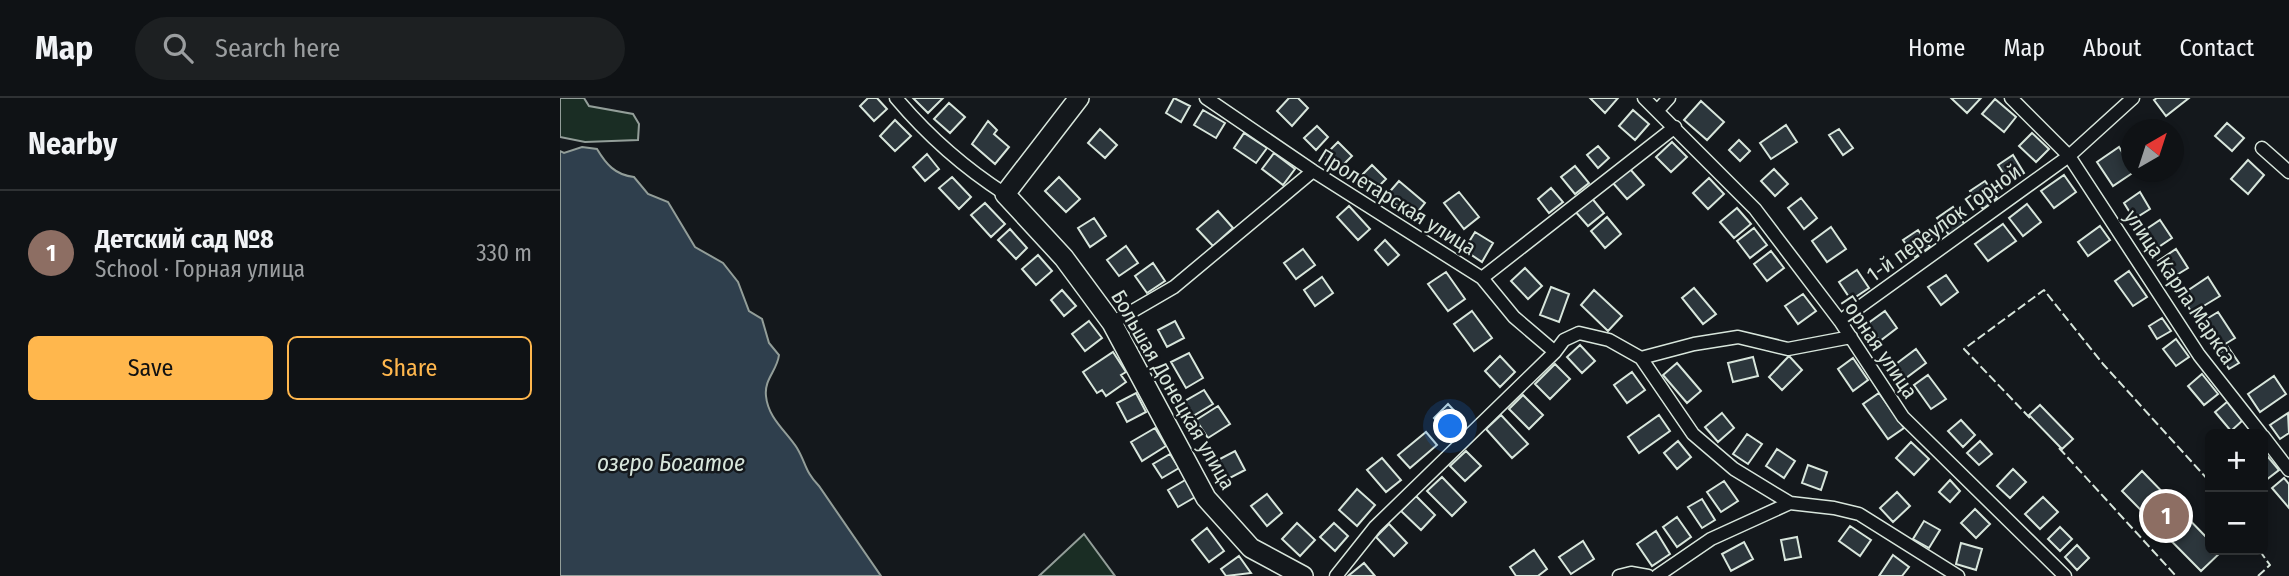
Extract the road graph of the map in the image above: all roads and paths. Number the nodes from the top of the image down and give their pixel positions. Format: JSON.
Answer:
{"nodes":[{"id":1,"x":896,"y":98,"type":"edge"},
{"id":2,"x":1079,"y":98,"type":"edge"},
{"id":3,"x":1206,"y":98,"type":"edge"},
{"id":4,"x":1644,"y":98,"type":"edge"},
{"id":5,"x":1669,"y":98,"type":"edge"},
{"id":6,"x":2011,"y":98,"type":"edge"},
{"id":7,"x":2133,"y":98,"type":"edge"},
{"id":8,"x":1658,"y":110,"type":"junction"},
{"id":9,"x":1675,"y":127,"type":"junction"},
{"id":10,"x":2262,"y":148,"type":"dead end"},
{"id":11,"x":2069,"y":156,"type":"junction"},
{"id":12,"x":1313,"y":171,"type":"junction"},
{"id":13,"x":2289,"y":172,"type":"edge"},
{"id":14,"x":1005,"y":194,"type":"junction"},
{"id":15,"x":1482,"y":278,"type":"junction"},
{"id":16,"x":1840,"y":321,"type":"junction"},
{"id":17,"x":1112,"y":323,"type":"junction"},
{"id":18,"x":1851,"y":337,"type":"junction"},
{"id":19,"x":1555,"y":352,"type":"junction"},
{"id":20,"x":1641,"y":358,"type":"junction"},
{"id":21,"x":2257,"y":429,"type":"edge"},
{"id":22,"x":2268,"y":443,"type":"edge"},
{"id":23,"x":2289,"y":470,"type":"edge"},
{"id":24,"x":1790,"y":503,"type":"junction"},
{"id":25,"x":1303,"y":576,"type":"edge"},
{"id":26,"x":1336,"y":576,"type":"edge"},
{"id":27,"x":1619,"y":576,"type":"edge"},
{"id":28,"x":1648,"y":576,"type":"edge"},
{"id":29,"x":1657,"y":576,"type":"edge"},
{"id":30,"x":1958,"y":576,"type":"edge"},
{"id":31,"x":2065,"y":576,"type":"edge"}],
"edges":[{"from":1,"to":14,"type":"street","name":"Большая Донецкая улица"},
{"from":2,"to":14,"type":"street"},
{"from":3,"to":12,"type":"street","name":"Пролетарская улица"},
{"from":4,"to":8,"type":"street","name":"Горная улица"},
{"from":5,"to":8,"type":"street"},
{"from":6,"to":11,"type":"street","name":"улица Карла Маркса"},
{"from":7,"to":11,"type":"street","name":"1-й переулок Горной"},
{"from":8,"to":9,"type":"street","name":"Горная улица"},
{"from":9,"to":15,"type":"street"},
{"from":9,"to":16,"type":"street","name":"Горная улица"},
{"from":10,"to":13,"type":"street"},
{"from":11,"to":16,"type":"street","name":"1-й переулок Горной"},
{"from":11,"to":21,"type":"street","name":"улица Карла Маркса"},
{"from":12,"to":15,"type":"street","name":"Пролетарская улица"},
{"from":12,"to":17,"type":"street"},
{"from":14,"to":17,"type":"street","name":"Большая Донецкая улица"},
{"from":15,"to":19,"type":"street","name":"Пролетарская улица"},
{"from":16,"to":18,"type":"street","name":"Горная улица"},
{"from":17,"to":25,"type":"street","name":"Большая Донецкая улица"},
{"from":18,"to":20,"type":"street"},
{"from":18,"to":31,"type":"street","name":"Горная улица"},
{"from":19,"to":20,"type":"street"},
{"from":19,"to":26,"type":"street"},
{"from":20,"to":24,"type":"street"},
{"from":22,"to":23,"type":"street","name":"улица Карла Маркса"},
{"from":24,"to":29,"type":"street"},
{"from":24,"to":30,"type":"street"},
{"from":27,"to":28,"type":"street"}]}
